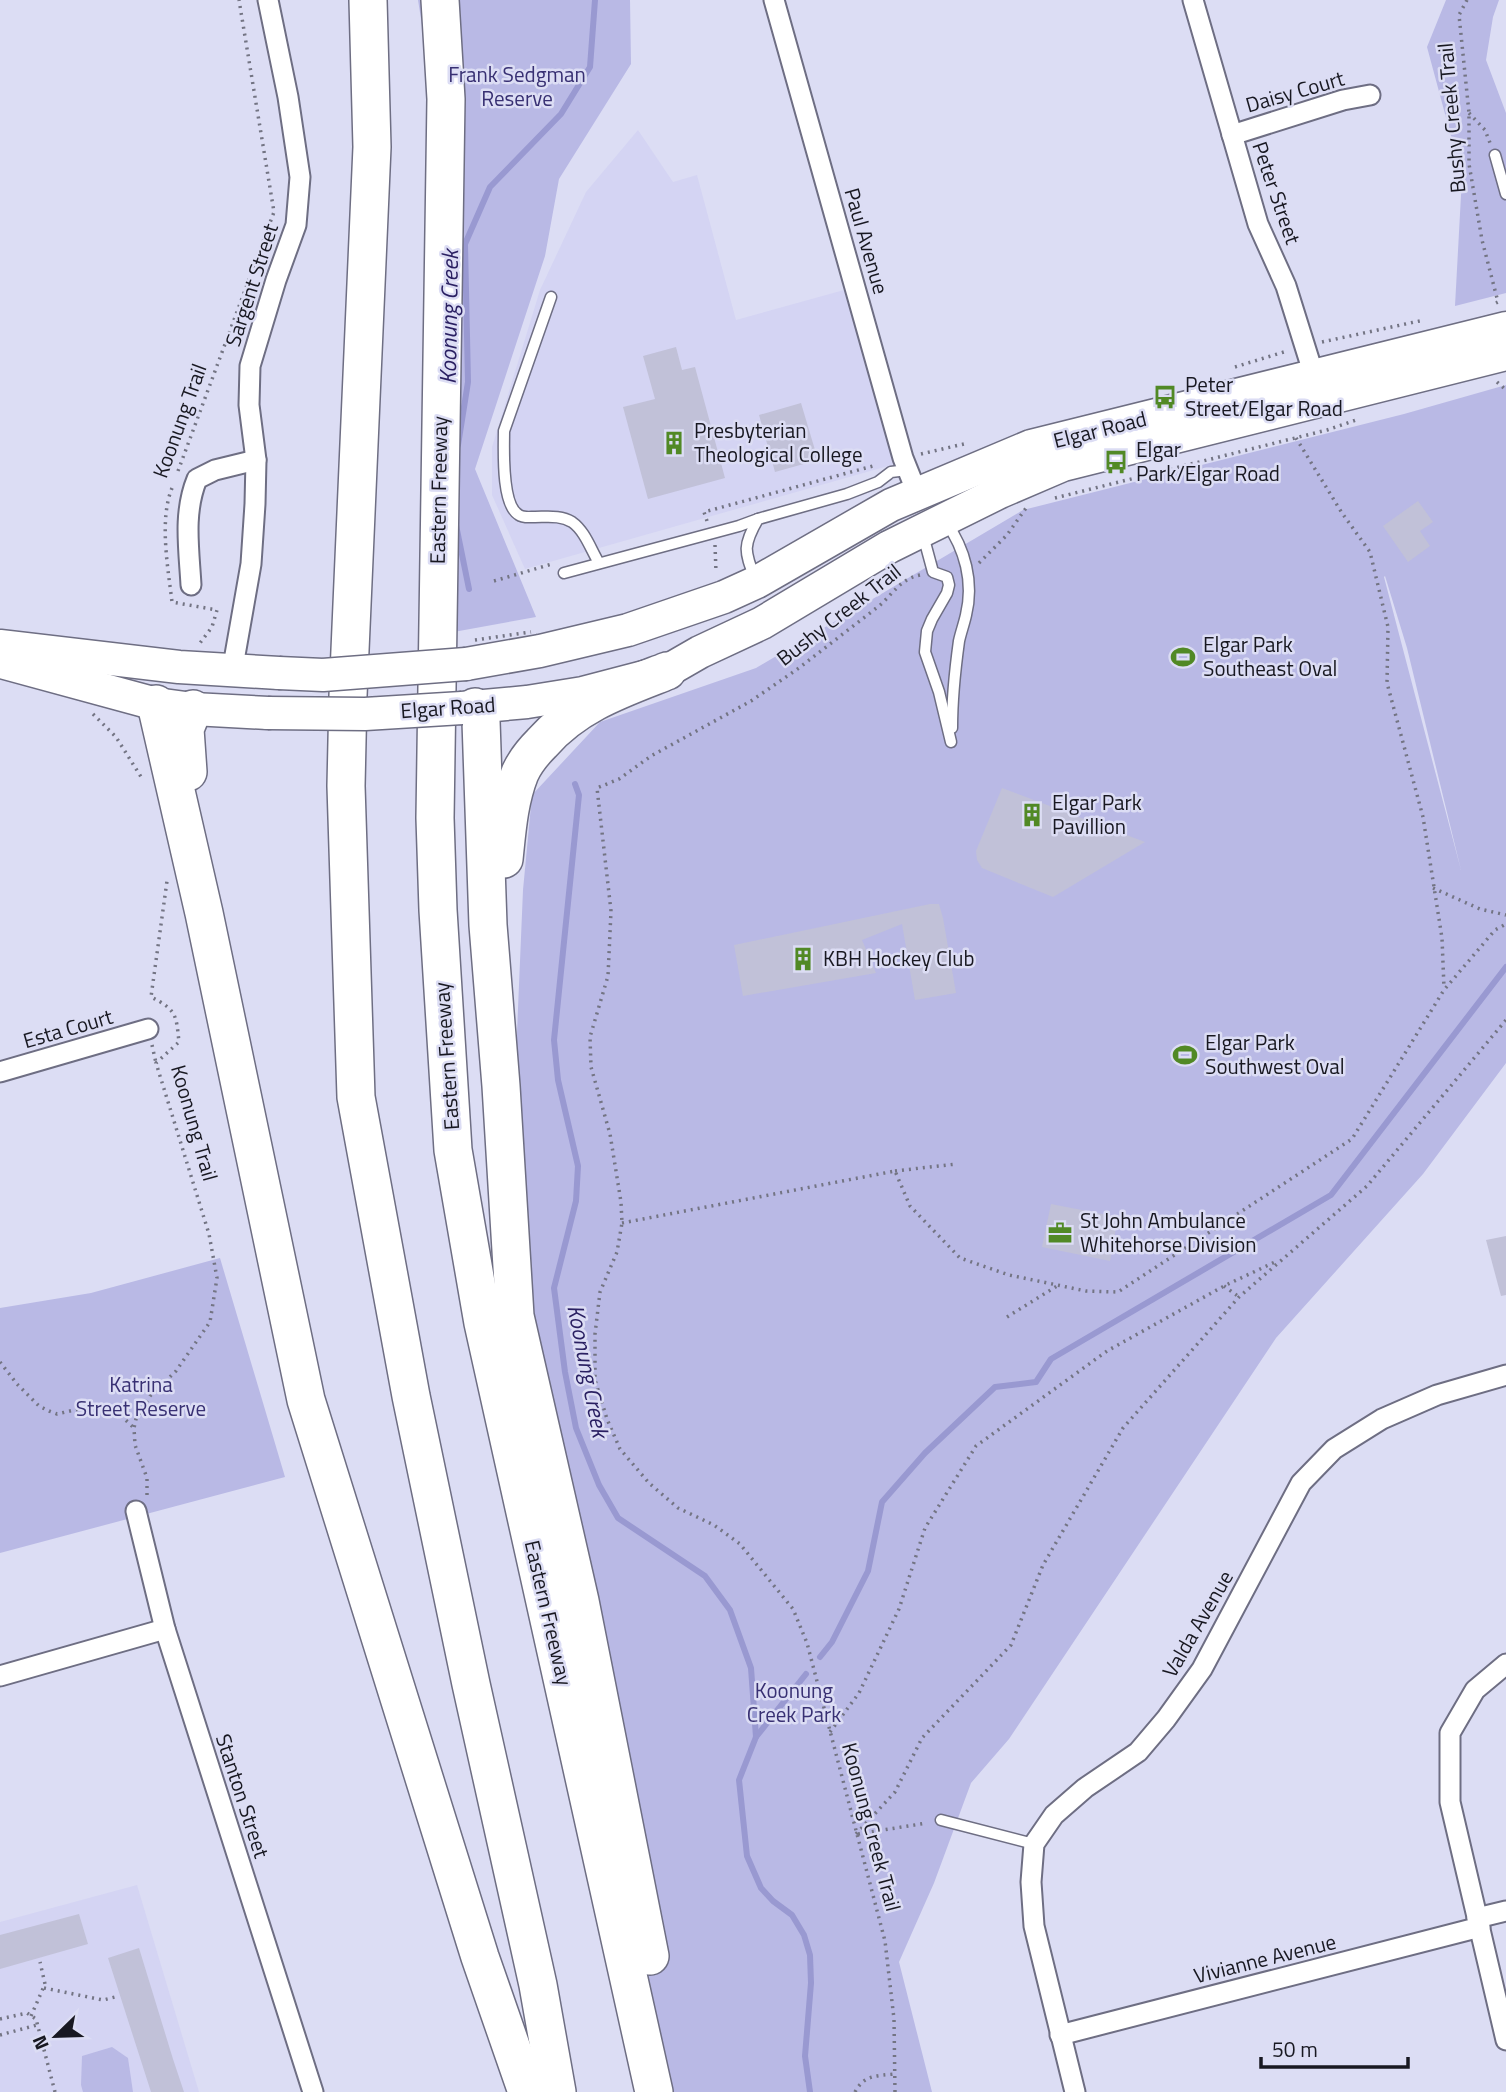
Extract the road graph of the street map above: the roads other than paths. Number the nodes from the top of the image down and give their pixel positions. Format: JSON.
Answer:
{"nodes":[{"id":1,"x":268,"y":0,"type":"edge"},
{"id":2,"x":368,"y":0,"type":"edge"},
{"id":3,"x":440,"y":0,"type":"edge"},
{"id":4,"x":775,"y":0,"type":"edge"},
{"id":5,"x":1193,"y":0,"type":"edge"},
{"id":6,"x":1370,"y":95,"type":"dead end"},
{"id":7,"x":1232,"y":135,"type":"junction"},
{"id":8,"x":1495,"y":155,"type":"road end"},
{"id":9,"x":1506,"y":194,"type":"edge"},
{"id":10,"x":551,"y":297,"type":"dead end"},
{"id":11,"x":1499,"y":316,"type":"edge"},
{"id":12,"x":1506,"y":354,"type":"edge"},
{"id":13,"x":1318,"y":388,"type":"junction"},
{"id":14,"x":256,"y":460,"type":"junction"},
{"id":15,"x":904,"y":473,"type":"junction"},
{"id":16,"x":758,"y":519,"type":"junction"},
{"id":17,"x":933,"y":526,"type":"junction"},
{"id":18,"x":869,"y":558,"type":"junction"},
{"id":19,"x":599,"y":563,"type":"junction"},
{"id":20,"x":564,"y":573,"type":"dead end"},
{"id":21,"x":757,"y":582,"type":"junction"},
{"id":22,"x":191,"y":585,"type":"dead end"},
{"id":23,"x":0,"y":646,"type":"edge"},
{"id":24,"x":0,"y":661,"type":"edge"},
{"id":25,"x":667,"y":671,"type":"junction"},
{"id":26,"x":232,"y":672,"type":"junction"},
{"id":27,"x":465,"y":693,"type":"junction"},
{"id":28,"x":156,"y":704,"type":"junction"},
{"id":29,"x":193,"y":709,"type":"junction"},
{"id":30,"x":204,"y":913,"type":"junction"},
{"id":31,"x":493,"y":975,"type":"junction"},
{"id":32,"x":148,"y":1029,"type":"dead end"},
{"id":33,"x":0,"y":1072,"type":"edge"},
{"id":34,"x":1506,"y":1375,"type":"edge"},
{"id":35,"x":136,"y":1511,"type":"road end"},
{"id":36,"x":164,"y":1629,"type":"junction"},
{"id":37,"x":1506,"y":1664,"type":"edge"},
{"id":38,"x":0,"y":1676,"type":"edge"},
{"id":39,"x":941,"y":1820,"type":"road end"},
{"id":40,"x":1034,"y":1844,"type":"junction"},
{"id":41,"x":1506,"y":1911,"type":"edge"},
{"id":42,"x":1479,"y":1922,"type":"junction"},
{"id":43,"x":1060,"y":2035,"type":"junction"},
{"id":44,"x":1506,"y":2040,"type":"edge"},
{"id":45,"x":313,"y":2092,"type":"edge"},
{"id":46,"x":527,"y":2092,"type":"edge"},
{"id":47,"x":557,"y":2092,"type":"edge"},
{"id":48,"x":654,"y":2092,"type":"edge"},
{"id":49,"x":673,"y":2092,"type":"edge"},
{"id":50,"x":1075,"y":2092,"type":"edge"}],
"edges":[{"from":1,"to":14,"type":"street","name":"Sargent Street"},
{"from":2,"to":47,"type":"highway"},
{"from":3,"to":48,"type":"highway","name":"Eastern Freeway"},
{"from":4,"to":15,"type":"street","name":"Paul Avenue"},
{"from":5,"to":7,"type":"street","name":"Peter Street"},
{"from":6,"to":7,"type":"street","name":"Daisy Court"},
{"from":7,"to":13,"type":"street","name":"Peter Street"},
{"from":8,"to":9,"type":"lane"},
{"from":10,"to":19,"type":"lane"},
{"from":11,"to":13,"type":"main road","name":"Elgar Road"},
{"from":12,"to":13,"type":"main road","name":"Elgar Road"},
{"from":13,"to":15,"type":"main road","name":"Elgar Road"},
{"from":13,"to":17,"type":"main road","name":"Elgar Road"},
{"from":14,"to":22,"type":"street"},
{"from":14,"to":26,"type":"street","name":"Sargent Street"},
{"from":15,"to":16,"type":"lane"},
{"from":15,"to":17,"type":"main road"},
{"from":15,"to":21,"type":"main road","name":"Elgar Road"},
{"from":16,"to":19,"type":"lane"},
{"from":16,"to":21,"type":"lane"},
{"from":17,"to":17,"type":"lane"},
{"from":17,"to":18,"type":"main road","name":"Elgar Road"},
{"from":18,"to":21,"type":"main road","name":"Elgar Road"},
{"from":18,"to":25,"type":"main road","name":"Elgar Road"},
{"from":19,"to":20,"type":"lane"},
{"from":21,"to":27,"type":"main road","name":"Elgar Road"},
{"from":23,"to":26,"type":"main road","name":"Elgar Road"},
{"from":24,"to":28,"type":"main road","name":"Elgar Road"},
{"from":25,"to":27,"type":"main road","name":"Elgar Road"},
{"from":25,"to":31,"type":"highway"},
{"from":26,"to":27,"type":"main road","name":"Elgar Road","bridge":true},
{"from":26,"to":29,"type":"main road"},
{"from":27,"to":29,"type":"main road","name":"Elgar Road","bridge":true},
{"from":27,"to":31,"type":"highway"},
{"from":28,"to":29,"type":"main road","name":"Elgar Road"},
{"from":28,"to":30,"type":"highway"},
{"from":29,"to":30,"type":"highway"},
{"from":30,"to":46,"type":"highway"},
{"from":31,"to":49,"type":"highway"},
{"from":32,"to":33,"type":"street","name":"Esta Court"},
{"from":34,"to":40,"type":"street","name":"Valda Avenue"},
{"from":35,"to":36,"type":"street","name":"Stanton Street"},
{"from":36,"to":38,"type":"street"},
{"from":36,"to":45,"type":"street","name":"Stanton Street"},
{"from":37,"to":42,"type":"street"},
{"from":39,"to":40,"type":"lane"},
{"from":40,"to":43,"type":"street"},
{"from":41,"to":42,"type":"street","name":"Vivianne Avenue"},
{"from":42,"to":43,"type":"street","name":"Vivianne Avenue"},
{"from":42,"to":44,"type":"street"},
{"from":43,"to":50,"type":"street"}]}
